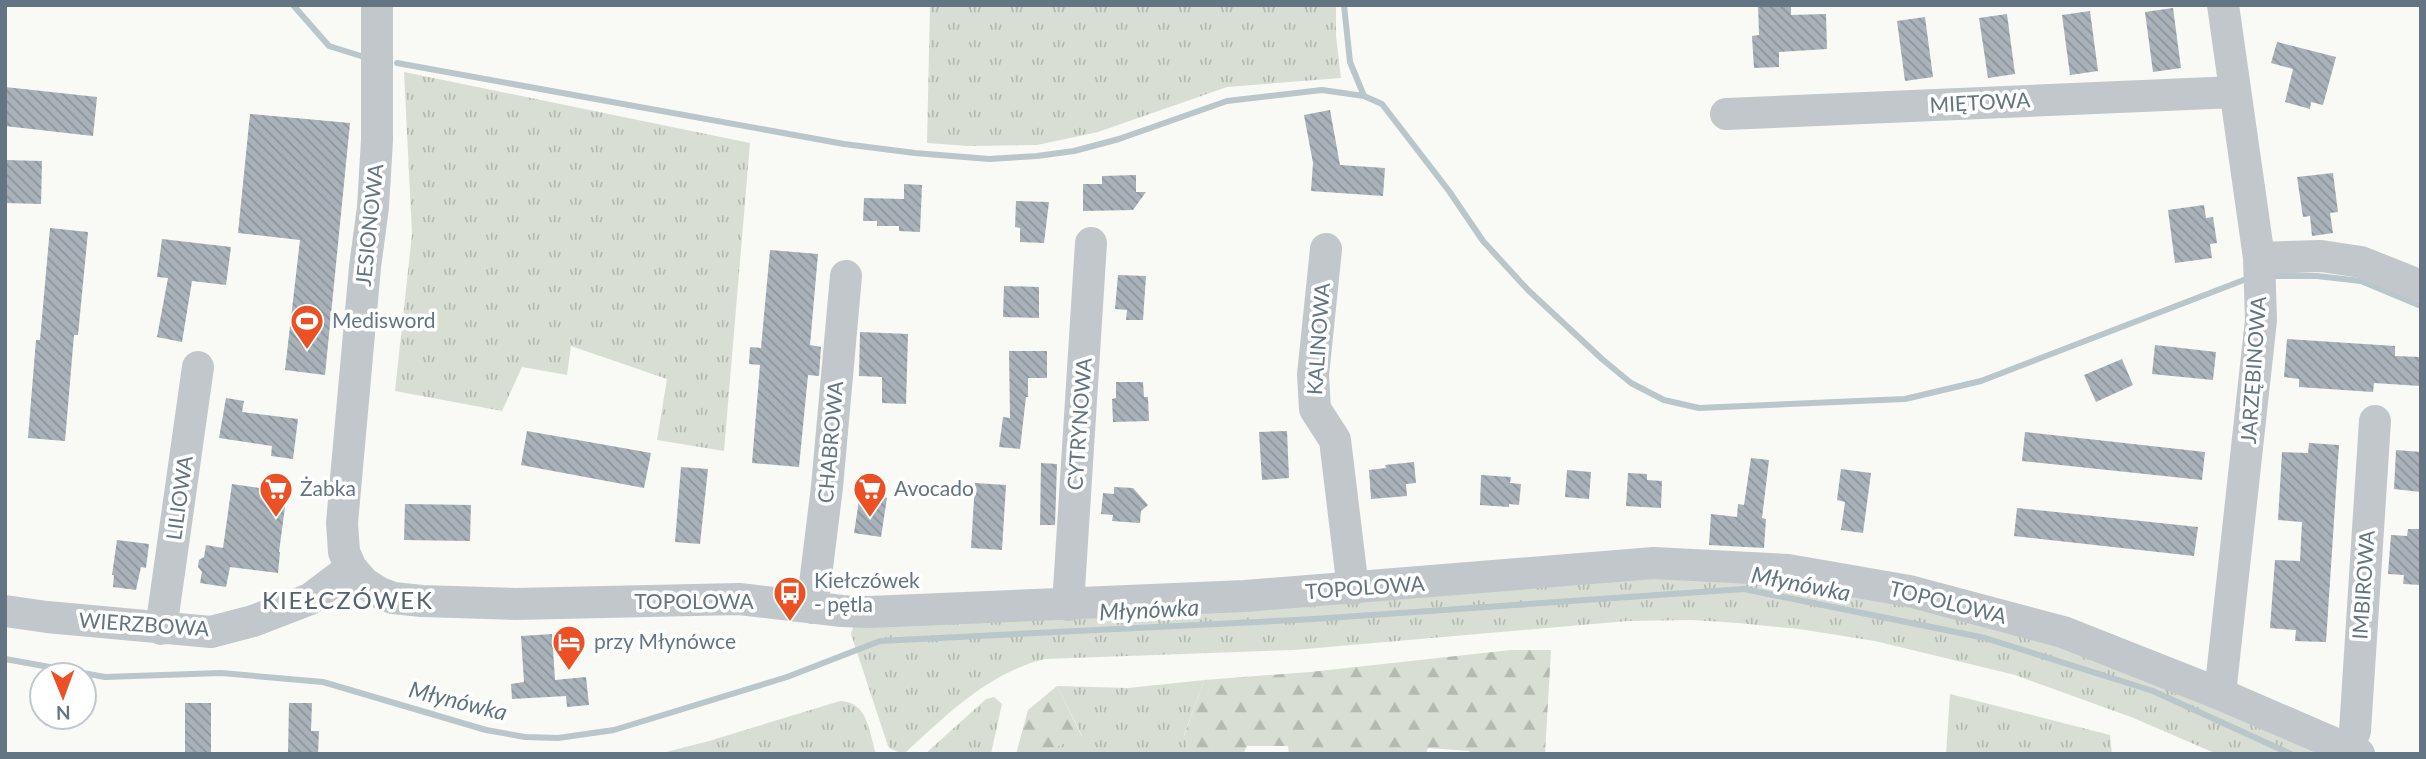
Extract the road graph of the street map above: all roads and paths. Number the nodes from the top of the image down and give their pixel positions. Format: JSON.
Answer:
{"nodes":[{"id":1,"x":377,"y":5,"type":"edge"},
{"id":2,"x":2223,"y":5,"type":"edge"},
{"id":3,"x":2235,"y":92,"type":"junction"},
{"id":4,"x":1726,"y":114,"type":"dead end"},
{"id":5,"x":1091,"y":243,"type":"dead end"},
{"id":6,"x":1326,"y":249,"type":"dead end"},
{"id":7,"x":2259,"y":258,"type":"junction"},
{"id":8,"x":846,"y":276,"type":"dead end"},
{"id":9,"x":2421,"y":286,"type":"edge"},
{"id":10,"x":198,"y":367,"type":"dead end"},
{"id":11,"x":2375,"y":421,"type":"dead end"},
{"id":12,"x":351,"y":568,"type":"junction"},
{"id":13,"x":1353,"y":589,"type":"junction"},
{"id":14,"x":1068,"y":605,"type":"junction"},
{"id":15,"x":812,"y":608,"type":"junction"},
{"id":16,"x":5,"y":611,"type":"edge"},
{"id":17,"x":161,"y":629,"type":"junction"},
{"id":18,"x":2220,"y":694,"type":"junction"},
{"id":19,"x":2354,"y":751,"type":"edge"}],
"edges":[{"from":1,"to":12,"type":"street","name":"JESIONOWA"},
{"from":2,"to":3,"type":"street","name":"JARZĘBINOWA"},
{"from":3,"to":4,"type":"street","name":"MIĘTOWA"},
{"from":3,"to":7,"type":"street","name":"JARZĘBINOWA"},
{"from":5,"to":14,"type":"street","name":"CYTRYNOWA"},
{"from":6,"to":13,"type":"street","name":"KALINOWA"},
{"from":7,"to":9,"type":"street"},
{"from":7,"to":18,"type":"street","name":"JARZĘBINOWA"},
{"from":8,"to":15,"type":"street","name":"CHABROWA"},
{"from":10,"to":17,"type":"street","name":"LILIOWA"},
{"from":11,"to":19,"type":"street","name":"IMBIROWA"},
{"from":12,"to":15,"type":"street","name":"TOPOLOWA"},
{"from":12,"to":17,"type":"street","name":"WIERZBOWA"},
{"from":13,"to":14,"type":"street","name":"TOPOLOWA"},
{"from":13,"to":18,"type":"street","name":"TOPOLOWA"},
{"from":14,"to":15,"type":"street","name":"TOPOLOWA"},
{"from":16,"to":17,"type":"street","name":"WIERZBOWA"},
{"from":18,"to":19,"type":"street","name":"TOPOLOWA"}]}
